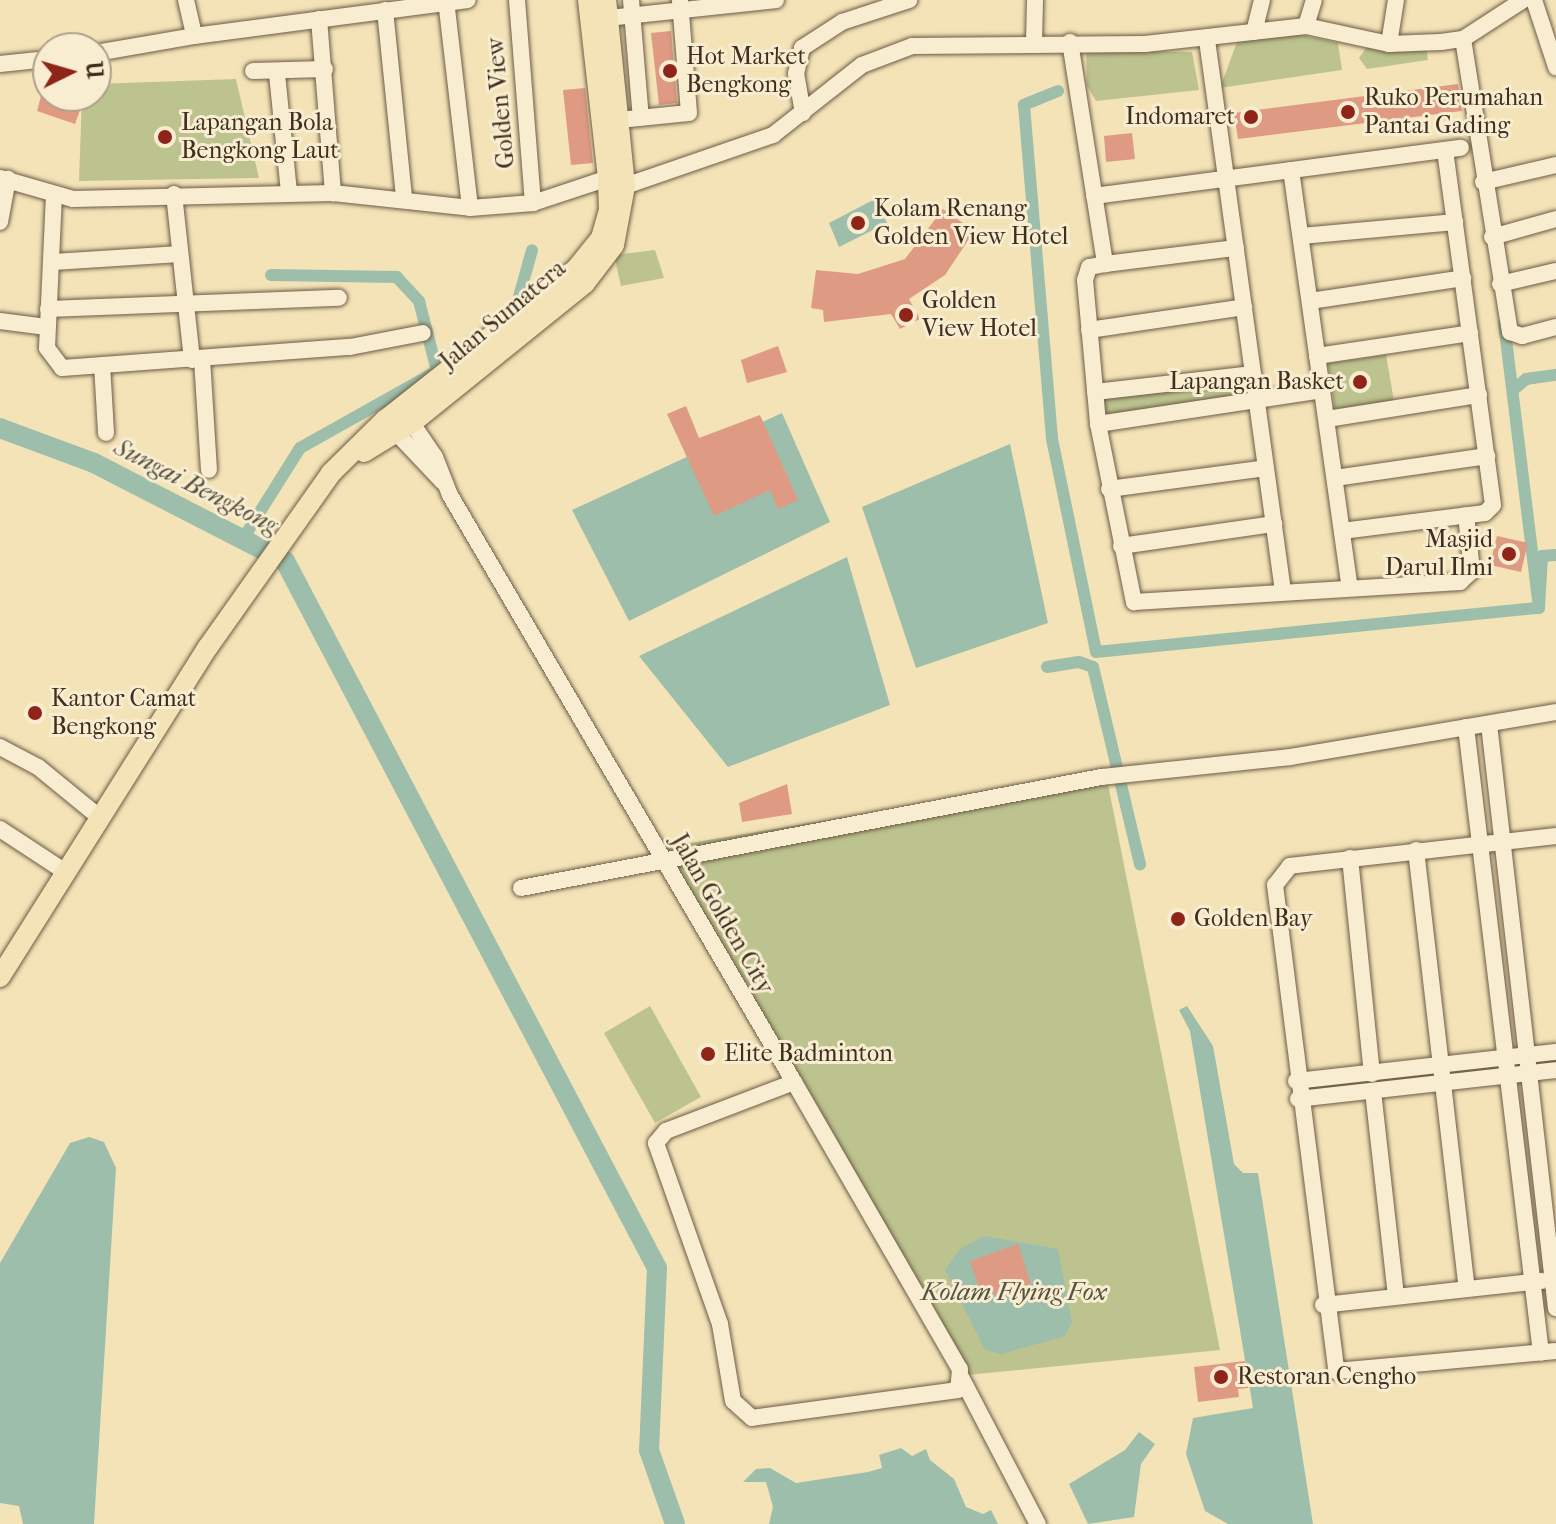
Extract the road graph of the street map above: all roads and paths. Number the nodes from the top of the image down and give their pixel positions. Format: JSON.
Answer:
{"nodes":[{"id":1,"x":186,"y":0,"type":"edge"},
{"id":2,"x":468,"y":0,"type":"edge"},
{"id":3,"x":517,"y":0,"type":"edge"},
{"id":4,"x":588,"y":0,"type":"edge"},
{"id":5,"x":776,"y":0,"type":"edge"},
{"id":6,"x":909,"y":0,"type":"edge"},
{"id":7,"x":1035,"y":0,"type":"edge"},
{"id":8,"x":1262,"y":0,"type":"edge"},
{"id":9,"x":1314,"y":0,"type":"edge"},
{"id":10,"x":1396,"y":0,"type":"edge"},
{"id":11,"x":1523,"y":0,"type":"edge"},
{"id":12,"x":1534,"y":0,"type":"edge"},
{"id":13,"x":446,"y":1,"type":"edge"},
{"id":14,"x":680,"y":5,"type":"edge"},
{"id":15,"x":632,"y":7,"type":"edge"},
{"id":16,"x":607,"y":9,"type":"edge"},
{"id":17,"x":385,"y":10,"type":"junction"},
{"id":18,"x":319,"y":19,"type":"junction"},
{"id":19,"x":1306,"y":26,"type":"junction"},
{"id":20,"x":1254,"y":32,"type":"junction"},
{"id":21,"x":194,"y":36,"type":"junction"},
{"id":22,"x":1463,"y":39,"type":"junction"},
{"id":23,"x":1207,"y":40,"type":"junction"},
{"id":24,"x":1034,"y":42,"type":"junction"},
{"id":25,"x":1070,"y":42,"type":"junction"},
{"id":26,"x":1389,"y":44,"type":"junction"},
{"id":27,"x":112,"y":50,"type":"edge"},
{"id":28,"x":32,"y":61,"type":"edge"},
{"id":29,"x":0,"y":64,"type":"edge"},
{"id":30,"x":1556,"y":67,"type":"edge"},
{"id":31,"x":325,"y":69,"type":"junction"},
{"id":32,"x":253,"y":71,"type":"dead end"},
{"id":33,"x":277,"y":74,"type":"junction"},
{"id":34,"x":803,"y":113,"type":"junction"},
{"id":35,"x":641,"y":118,"type":"junction"},
{"id":36,"x":619,"y":120,"type":"junction"},
{"id":37,"x":1556,"y":165,"type":"edge"},
{"id":38,"x":1291,"y":170,"type":"junction"},
{"id":39,"x":4,"y":178,"type":"edge"},
{"id":40,"x":1226,"y":178,"type":"junction"},
{"id":41,"x":617,"y":182,"type":"junction"},
{"id":42,"x":1483,"y":182,"type":"junction"},
{"id":43,"x":289,"y":192,"type":"junction"},
{"id":44,"x":333,"y":193,"type":"junction"},
{"id":45,"x":54,"y":194,"type":"junction"},
{"id":46,"x":174,"y":194,"type":"junction"},
{"id":47,"x":1094,"y":196,"type":"junction"},
{"id":48,"x":404,"y":197,"type":"junction"},
{"id":49,"x":533,"y":203,"type":"junction"},
{"id":50,"x":470,"y":208,"type":"junction"},
{"id":51,"x":1556,"y":219,"type":"edge"},
{"id":52,"x":0,"y":222,"type":"edge"},
{"id":53,"x":1455,"y":222,"type":"junction"},
{"id":54,"x":1301,"y":236,"type":"junction"},
{"id":55,"x":1492,"y":237,"type":"junction"},
{"id":56,"x":1236,"y":248,"type":"junction"},
{"id":57,"x":180,"y":254,"type":"junction"},
{"id":58,"x":53,"y":262,"type":"junction"},
{"id":59,"x":1105,"y":264,"type":"junction"},
{"id":60,"x":1556,"y":271,"type":"edge"},
{"id":61,"x":1463,"y":278,"type":"junction"},
{"id":62,"x":1500,"y":284,"type":"junction"},
{"id":63,"x":339,"y":298,"type":"dead end"},
{"id":64,"x":1310,"y":301,"type":"junction"},
{"id":65,"x":186,"y":307,"type":"junction"},
{"id":66,"x":1244,"y":307,"type":"junction"},
{"id":67,"x":48,"y":309,"type":"junction"},
{"id":68,"x":0,"y":321,"type":"edge"},
{"id":69,"x":47,"y":327,"type":"junction"},
{"id":70,"x":1556,"y":327,"type":"edge"},
{"id":71,"x":1089,"y":330,"type":"junction"},
{"id":72,"x":423,"y":333,"type":"dead end"},
{"id":73,"x":1470,"y":333,"type":"junction"},
{"id":74,"x":1317,"y":356,"type":"junction"},
{"id":75,"x":197,"y":359,"type":"junction"},
{"id":76,"x":102,"y":365,"type":"junction"},
{"id":77,"x":1253,"y":374,"type":"junction"},
{"id":78,"x":1322,"y":390,"type":"junction"},
{"id":79,"x":1095,"y":392,"type":"junction"},
{"id":80,"x":1479,"y":395,"type":"junction"},
{"id":81,"x":1257,"y":399,"type":"junction"},
{"id":82,"x":1327,"y":419,"type":"junction"},
{"id":83,"x":399,"y":421,"type":"junction"},
{"id":84,"x":1098,"y":424,"type":"junction"},
{"id":85,"x":106,"y":433,"type":"dead end"},
{"id":86,"x":1487,"y":456,"type":"junction"},
{"id":87,"x":1266,"y":468,"type":"junction"},
{"id":88,"x":209,"y":470,"type":"dead end"},
{"id":89,"x":1335,"y":478,"type":"junction"},
{"id":90,"x":1109,"y":489,"type":"junction"},
{"id":91,"x":1466,"y":515,"type":"junction"},
{"id":92,"x":1274,"y":524,"type":"junction"},
{"id":93,"x":1342,"y":531,"type":"junction"},
{"id":94,"x":1121,"y":546,"type":"junction"},
{"id":95,"x":1350,"y":588,"type":"junction"},
{"id":96,"x":1283,"y":591,"type":"junction"},
{"id":97,"x":1556,"y":712,"type":"edge"},
{"id":98,"x":1489,"y":724,"type":"junction"},
{"id":99,"x":1466,"y":727,"type":"junction"},
{"id":100,"x":0,"y":747,"type":"edge"},
{"id":101,"x":99,"y":817,"type":"junction"},
{"id":102,"x":1503,"y":819,"type":"junction"},
{"id":103,"x":1480,"y":822,"type":"junction"},
{"id":104,"x":0,"y":829,"type":"edge"},
{"id":105,"x":1556,"y":836,"type":"edge"},
{"id":106,"x":1506,"y":841,"type":"junction"},
{"id":107,"x":1483,"y":843,"type":"junction"},
{"id":108,"x":1416,"y":850,"type":"junction"},
{"id":109,"x":1350,"y":858,"type":"junction"},
{"id":110,"x":664,"y":863,"type":"junction"},
{"id":111,"x":64,"y":871,"type":"junction"},
{"id":112,"x":521,"y":888,"type":"dead end"},
{"id":113,"x":1517,"y":949,"type":"junction"},
{"id":114,"x":1495,"y":952,"type":"junction"},
{"id":115,"x":0,"y":977,"type":"edge"},
{"id":116,"x":1556,"y":1052,"type":"edge"},
{"id":117,"x":1530,"y":1064,"type":"junction"},
{"id":118,"x":1508,"y":1067,"type":"junction"},
{"id":119,"x":1556,"y":1070,"type":"edge"},
{"id":120,"x":1441,"y":1074,"type":"junction"},
{"id":121,"x":1296,"y":1081,"type":"junction"},
{"id":122,"x":794,"y":1082,"type":"junction"},
{"id":123,"x":1372,"y":1082,"type":"junction"},
{"id":124,"x":1298,"y":1099,"type":"junction"},
{"id":125,"x":1542,"y":1176,"type":"junction"},
{"id":126,"x":1521,"y":1179,"type":"junction"},
{"id":127,"x":1554,"y":1280,"type":"edge"},
{"id":128,"x":1532,"y":1282,"type":"junction"},
{"id":129,"x":1467,"y":1288,"type":"junction"},
{"id":130,"x":1396,"y":1296,"type":"junction"},
{"id":131,"x":1323,"y":1305,"type":"junction"},
{"id":132,"x":1556,"y":1308,"type":"edge"},
{"id":133,"x":1548,"y":1352,"type":"edge"},
{"id":134,"x":961,"y":1373,"type":"junction"},
{"id":135,"x":1038,"y":1524,"type":"edge"}],
"edges":[{"from":1,"to":21,"type":"street"},
{"from":2,"to":13,"type":"street"},
{"from":3,"to":49,"type":"street","name":"Golden View"},
{"from":4,"to":41,"type":"main road","name":"Jalan Sumatera"},
{"from":5,"to":14,"type":"street"},
{"from":6,"to":34,"type":"street"},
{"from":7,"to":24,"type":"street"},
{"from":8,"to":20,"type":"street"},
{"from":9,"to":19,"type":"street"},
{"from":10,"to":26,"type":"street"},
{"from":11,"to":22,"type":"street"},
{"from":12,"to":30,"type":"street"},
{"from":13,"to":17,"type":"street"},
{"from":13,"to":50,"type":"street"},
{"from":14,"to":15,"type":"street"},
{"from":14,"to":35,"type":"street"},
{"from":15,"to":16,"type":"street"},
{"from":15,"to":35,"type":"street"},
{"from":16,"to":36,"type":"main road","name":"Jalan Sumatera"},
{"from":17,"to":18,"type":"street"},
{"from":17,"to":48,"type":"street"},
{"from":18,"to":21,"type":"street"},
{"from":18,"to":31,"type":"street"},
{"from":19,"to":20,"type":"street"},
{"from":19,"to":26,"type":"street"},
{"from":20,"to":23,"type":"street"},
{"from":21,"to":27,"type":"street"},
{"from":22,"to":26,"type":"street"},
{"from":22,"to":42,"type":"street"},
{"from":23,"to":25,"type":"street"},
{"from":23,"to":40,"type":"street"},
{"from":24,"to":25,"type":"street"},
{"from":24,"to":34,"type":"street"},
{"from":25,"to":47,"type":"street"},
{"from":28,"to":29,"type":"street"},
{"from":31,"to":33,"type":"street"},
{"from":31,"to":44,"type":"street"},
{"from":32,"to":33,"type":"street"},
{"from":33,"to":43,"type":"street"},
{"from":34,"to":41,"type":"street"},
{"from":35,"to":36,"type":"street"},
{"from":36,"to":41,"type":"main road","name":"Jalan Sumatera"},
{"from":37,"to":42,"type":"street"},
{"from":38,"to":40,"type":"street"},
{"from":38,"to":53,"type":"street"},
{"from":38,"to":54,"type":"street"},
{"from":39,"to":45,"type":"street"},
{"from":39,"to":52,"type":"street"},
{"from":40,"to":47,"type":"street"},
{"from":40,"to":56,"type":"street"},
{"from":41,"to":49,"type":"street"},
{"from":41,"to":83,"type":"main road","name":"Jalan Sumatera"},
{"from":42,"to":55,"type":"street"},
{"from":43,"to":44,"type":"street"},
{"from":43,"to":46,"type":"street"},
{"from":44,"to":48,"type":"street"},
{"from":45,"to":46,"type":"street"},
{"from":45,"to":58,"type":"street"},
{"from":46,"to":57,"type":"street"},
{"from":47,"to":59,"type":"street"},
{"from":48,"to":50,"type":"street"},
{"from":49,"to":50,"type":"street"},
{"from":51,"to":55,"type":"street"},
{"from":53,"to":54,"type":"street"},
{"from":53,"to":61,"type":"street"},
{"from":54,"to":64,"type":"street"},
{"from":55,"to":62,"type":"street"},
{"from":56,"to":59,"type":"street"},
{"from":56,"to":66,"type":"street"},
{"from":57,"to":58,"type":"street"},
{"from":57,"to":65,"type":"street"},
{"from":58,"to":67,"type":"street"},
{"from":59,"to":71,"type":"street"},
{"from":60,"to":62,"type":"street"},
{"from":61,"to":64,"type":"street"},
{"from":61,"to":73,"type":"street"},
{"from":62,"to":70,"type":"street"},
{"from":63,"to":65,"type":"street"},
{"from":64,"to":74,"type":"street"},
{"from":65,"to":67,"type":"street"},
{"from":65,"to":75,"type":"street"},
{"from":66,"to":71,"type":"street"},
{"from":66,"to":77,"type":"street"},
{"from":67,"to":69,"type":"street"},
{"from":68,"to":69,"type":"street"},
{"from":69,"to":76,"type":"street"},
{"from":71,"to":79,"type":"street"},
{"from":72,"to":75,"type":"street"},
{"from":73,"to":74,"type":"street"},
{"from":73,"to":80,"type":"street"},
{"from":74,"to":78,"type":"street"},
{"from":75,"to":76,"type":"street"},
{"from":75,"to":88,"type":"street"},
{"from":76,"to":85,"type":"street"},
{"from":77,"to":79,"type":"street"},
{"from":77,"to":81,"type":"street"},
{"from":78,"to":81,"type":"street"},
{"from":78,"to":82,"type":"street"},
{"from":79,"to":84,"type":"street"},
{"from":80,"to":82,"type":"street"},
{"from":80,"to":86,"type":"street"},
{"from":81,"to":84,"type":"street"},
{"from":81,"to":87,"type":"street"},
{"from":82,"to":89,"type":"street"},
{"from":83,"to":101,"type":"main road","name":"Jalan Sumatera"},
{"from":83,"to":110,"type":"street","name":"Jalan Golden City"},
{"from":84,"to":90,"type":"street"},
{"from":86,"to":89,"type":"street"},
{"from":86,"to":91,"type":"street"},
{"from":87,"to":90,"type":"street"},
{"from":87,"to":92,"type":"street"},
{"from":89,"to":93,"type":"street"},
{"from":90,"to":94,"type":"street"},
{"from":91,"to":93,"type":"street"},
{"from":91,"to":95,"type":"street"},
{"from":92,"to":94,"type":"street"},
{"from":92,"to":96,"type":"street"},
{"from":93,"to":95,"type":"street"},
{"from":94,"to":96,"type":"street"},
{"from":95,"to":96,"type":"street"},
{"from":97,"to":98,"type":"street"},
{"from":98,"to":99,"type":"street"},
{"from":98,"to":102,"type":"street"},
{"from":99,"to":103,"type":"street"},
{"from":99,"to":110,"type":"street"},
{"from":100,"to":101,"type":"street"},
{"from":101,"to":111,"type":"main road","name":"Jalan Sumatera"},
{"from":102,"to":103,"type":"street"},
{"from":102,"to":106,"type":"street"},
{"from":103,"to":107,"type":"street"},
{"from":104,"to":111,"type":"street"},
{"from":105,"to":106,"type":"street"},
{"from":106,"to":107,"type":"street"},
{"from":106,"to":113,"type":"street"},
{"from":107,"to":108,"type":"street"},
{"from":107,"to":114,"type":"street"},
{"from":108,"to":109,"type":"street"},
{"from":108,"to":120,"type":"street"},
{"from":109,"to":121,"type":"street"},
{"from":109,"to":123,"type":"street"},
{"from":110,"to":112,"type":"street"},
{"from":110,"to":122,"type":"street","name":"Jalan Golden City"},
{"from":111,"to":115,"type":"main road","name":"Jalan Sumatera"},
{"from":113,"to":114,"type":"street"},
{"from":113,"to":117,"type":"street"},
{"from":114,"to":118,"type":"street"},
{"from":116,"to":117,"type":"street"},
{"from":117,"to":118,"type":"street"},
{"from":117,"to":119,"type":"street"},
{"from":117,"to":125,"type":"street"},
{"from":118,"to":120,"type":"street"},
{"from":118,"to":126,"type":"street"},
{"from":120,"to":123,"type":"street"},
{"from":120,"to":129,"type":"street"},
{"from":121,"to":123,"type":"street"},
{"from":121,"to":124,"type":"street"},
{"from":122,"to":134,"type":"street","name":"Jalan Golden City"},
{"from":122,"to":134,"type":"street"},
{"from":123,"to":124,"type":"street"},
{"from":123,"to":130,"type":"street"},
{"from":124,"to":131,"type":"street"},
{"from":125,"to":126,"type":"street"},
{"from":125,"to":127,"type":"street"},
{"from":126,"to":128,"type":"street"},
{"from":127,"to":128,"type":"street"},
{"from":127,"to":132,"type":"street"},
{"from":128,"to":129,"type":"street"},
{"from":128,"to":133,"type":"street"},
{"from":129,"to":130,"type":"street"},
{"from":130,"to":131,"type":"street"},
{"from":131,"to":133,"type":"street"},
{"from":134,"to":135,"type":"street","name":"Jalan Golden City"}]}
